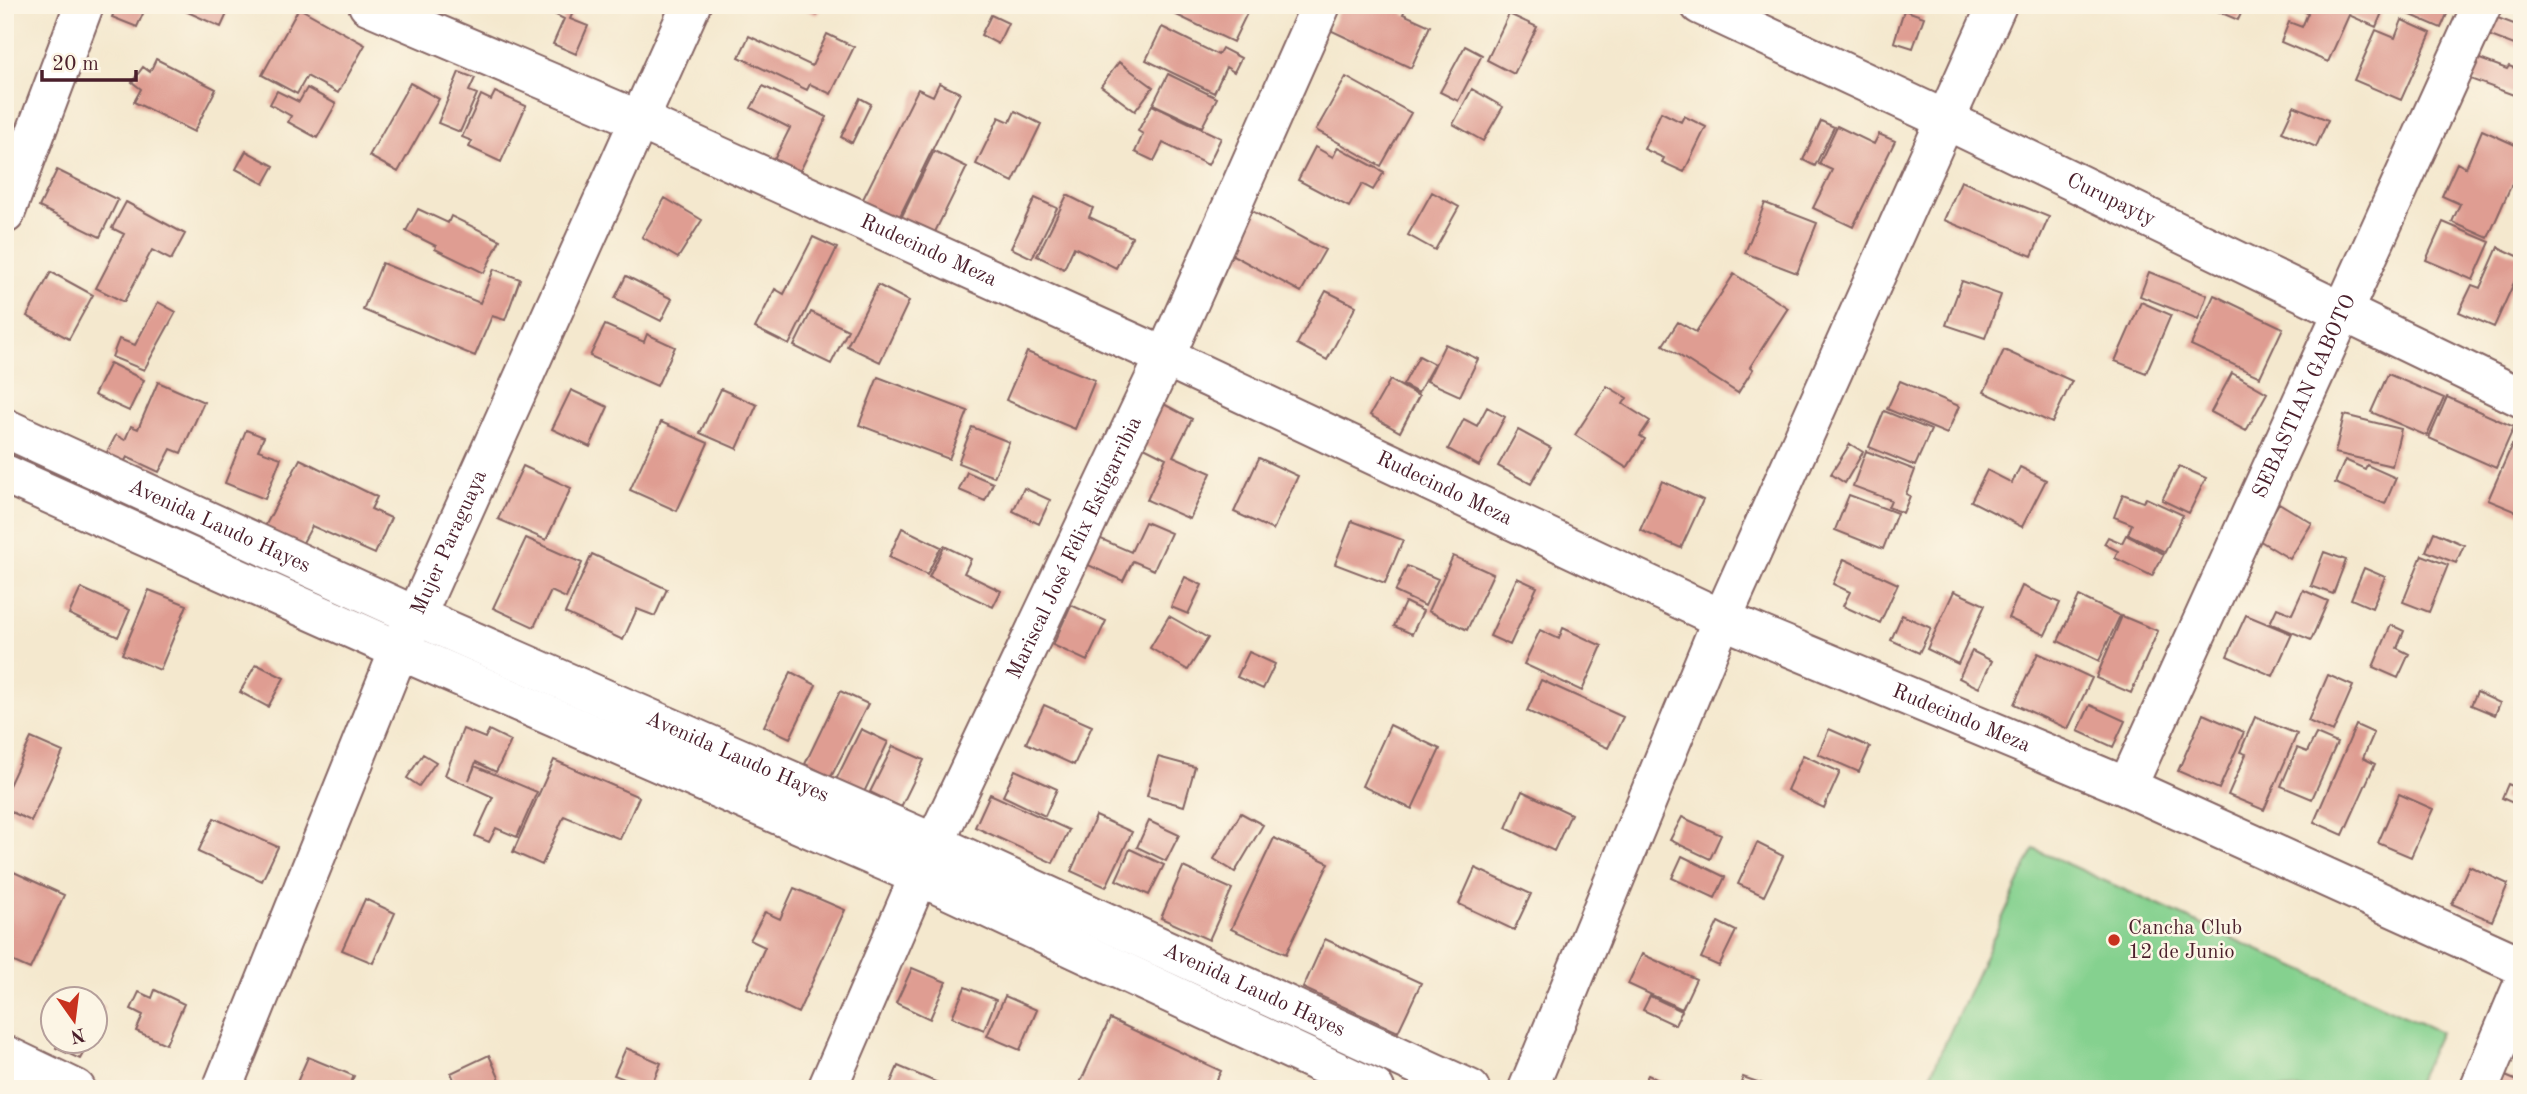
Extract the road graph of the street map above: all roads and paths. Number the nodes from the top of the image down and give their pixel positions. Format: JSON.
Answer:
{"nodes":[{"id":1,"x":84,"y":5,"type":"edge"},
{"id":2,"x":368,"y":5,"type":"edge"},
{"id":3,"x":691,"y":5,"type":"edge"},
{"id":4,"x":1321,"y":5,"type":"edge"},
{"id":5,"x":1700,"y":5,"type":"edge"},
{"id":6,"x":1997,"y":5,"type":"edge"},
{"id":7,"x":2482,"y":5,"type":"edge"},
{"id":8,"x":639,"y":120,"type":"junction"},
{"id":9,"x":1946,"y":120,"type":"junction"},
{"id":10,"x":5,"y":214,"type":"edge"},
{"id":11,"x":2344,"y":310,"type":"junction"},
{"id":12,"x":1165,"y":357,"type":"junction"},
{"id":13,"x":2522,"y":398,"type":"edge"},
{"id":14,"x":5,"y":428,"type":"edge"},
{"id":15,"x":5,"y":474,"type":"edge"},
{"id":16,"x":416,"y":616,"type":"junction"},
{"id":17,"x":1722,"y":619,"type":"junction"},
{"id":18,"x":399,"y":650,"type":"junction"},
{"id":19,"x":2127,"y":787,"type":"junction"},
{"id":20,"x":928,"y":860,"type":"junction"},
{"id":21,"x":2522,"y":966,"type":"edge"},
{"id":22,"x":2522,"y":987,"type":"edge"},
{"id":23,"x":5,"y":1055,"type":"edge"},
{"id":24,"x":76,"y":1089,"type":"edge"},
{"id":25,"x":222,"y":1089,"type":"edge"},
{"id":26,"x":827,"y":1089,"type":"edge"},
{"id":27,"x":1375,"y":1089,"type":"edge"},
{"id":28,"x":1470,"y":1089,"type":"edge"},
{"id":29,"x":1528,"y":1089,"type":"edge"},
{"id":30,"x":2479,"y":1089,"type":"edge"}],
"edges":[{"from":1,"to":10,"type":"street"},
{"from":2,"to":8,"type":"street","name":"Rudecindo Meza"},
{"from":3,"to":8,"type":"street","name":"Mujer Paraguaya"},
{"from":4,"to":12,"type":"street","name":"Mariscal José Félix Estigarribia"},
{"from":5,"to":9,"type":"street","name":"Curupayty"},
{"from":6,"to":9,"type":"street"},
{"from":7,"to":11,"type":"street","name":"SEBASTIAN GABOTO"},
{"from":8,"to":12,"type":"street","name":"Rudecindo Meza"},
{"from":8,"to":16,"type":"street","name":"Mujer Paraguaya"},
{"from":9,"to":11,"type":"street","name":"Curupayty"},
{"from":9,"to":17,"type":"street"},
{"from":11,"to":13,"type":"street","name":"Curupayty"},
{"from":11,"to":19,"type":"street","name":"SEBASTIAN GABOTO"},
{"from":12,"to":17,"type":"street","name":"Rudecindo Meza"},
{"from":12,"to":20,"type":"street","name":"Mariscal José Félix Estigarribia"},
{"from":14,"to":16,"type":"street","name":"Avenida Laudo Hayes"},
{"from":15,"to":18,"type":"street","name":"Avenida Laudo Hayes"},
{"from":16,"to":18,"type":"street","name":"Mujer Paraguaya"},
{"from":16,"to":20,"type":"street","name":"Avenida Laudo Hayes"},
{"from":17,"to":19,"type":"street","name":"Rudecindo Meza"},
{"from":17,"to":29,"type":"street"},
{"from":18,"to":20,"type":"street","name":"Avenida Laudo Hayes"},
{"from":18,"to":25,"type":"street","name":"Mujer Paraguaya"},
{"from":19,"to":21,"type":"street","name":"Rudecindo Meza"},
{"from":20,"to":26,"type":"street","name":"Mariscal José Félix Estigarribia"},
{"from":20,"to":27,"type":"street","name":"Avenida Laudo Hayes"},
{"from":20,"to":28,"type":"street","name":"Avenida Laudo Hayes"},
{"from":22,"to":30,"type":"street"},
{"from":23,"to":24,"type":"street"}]}
